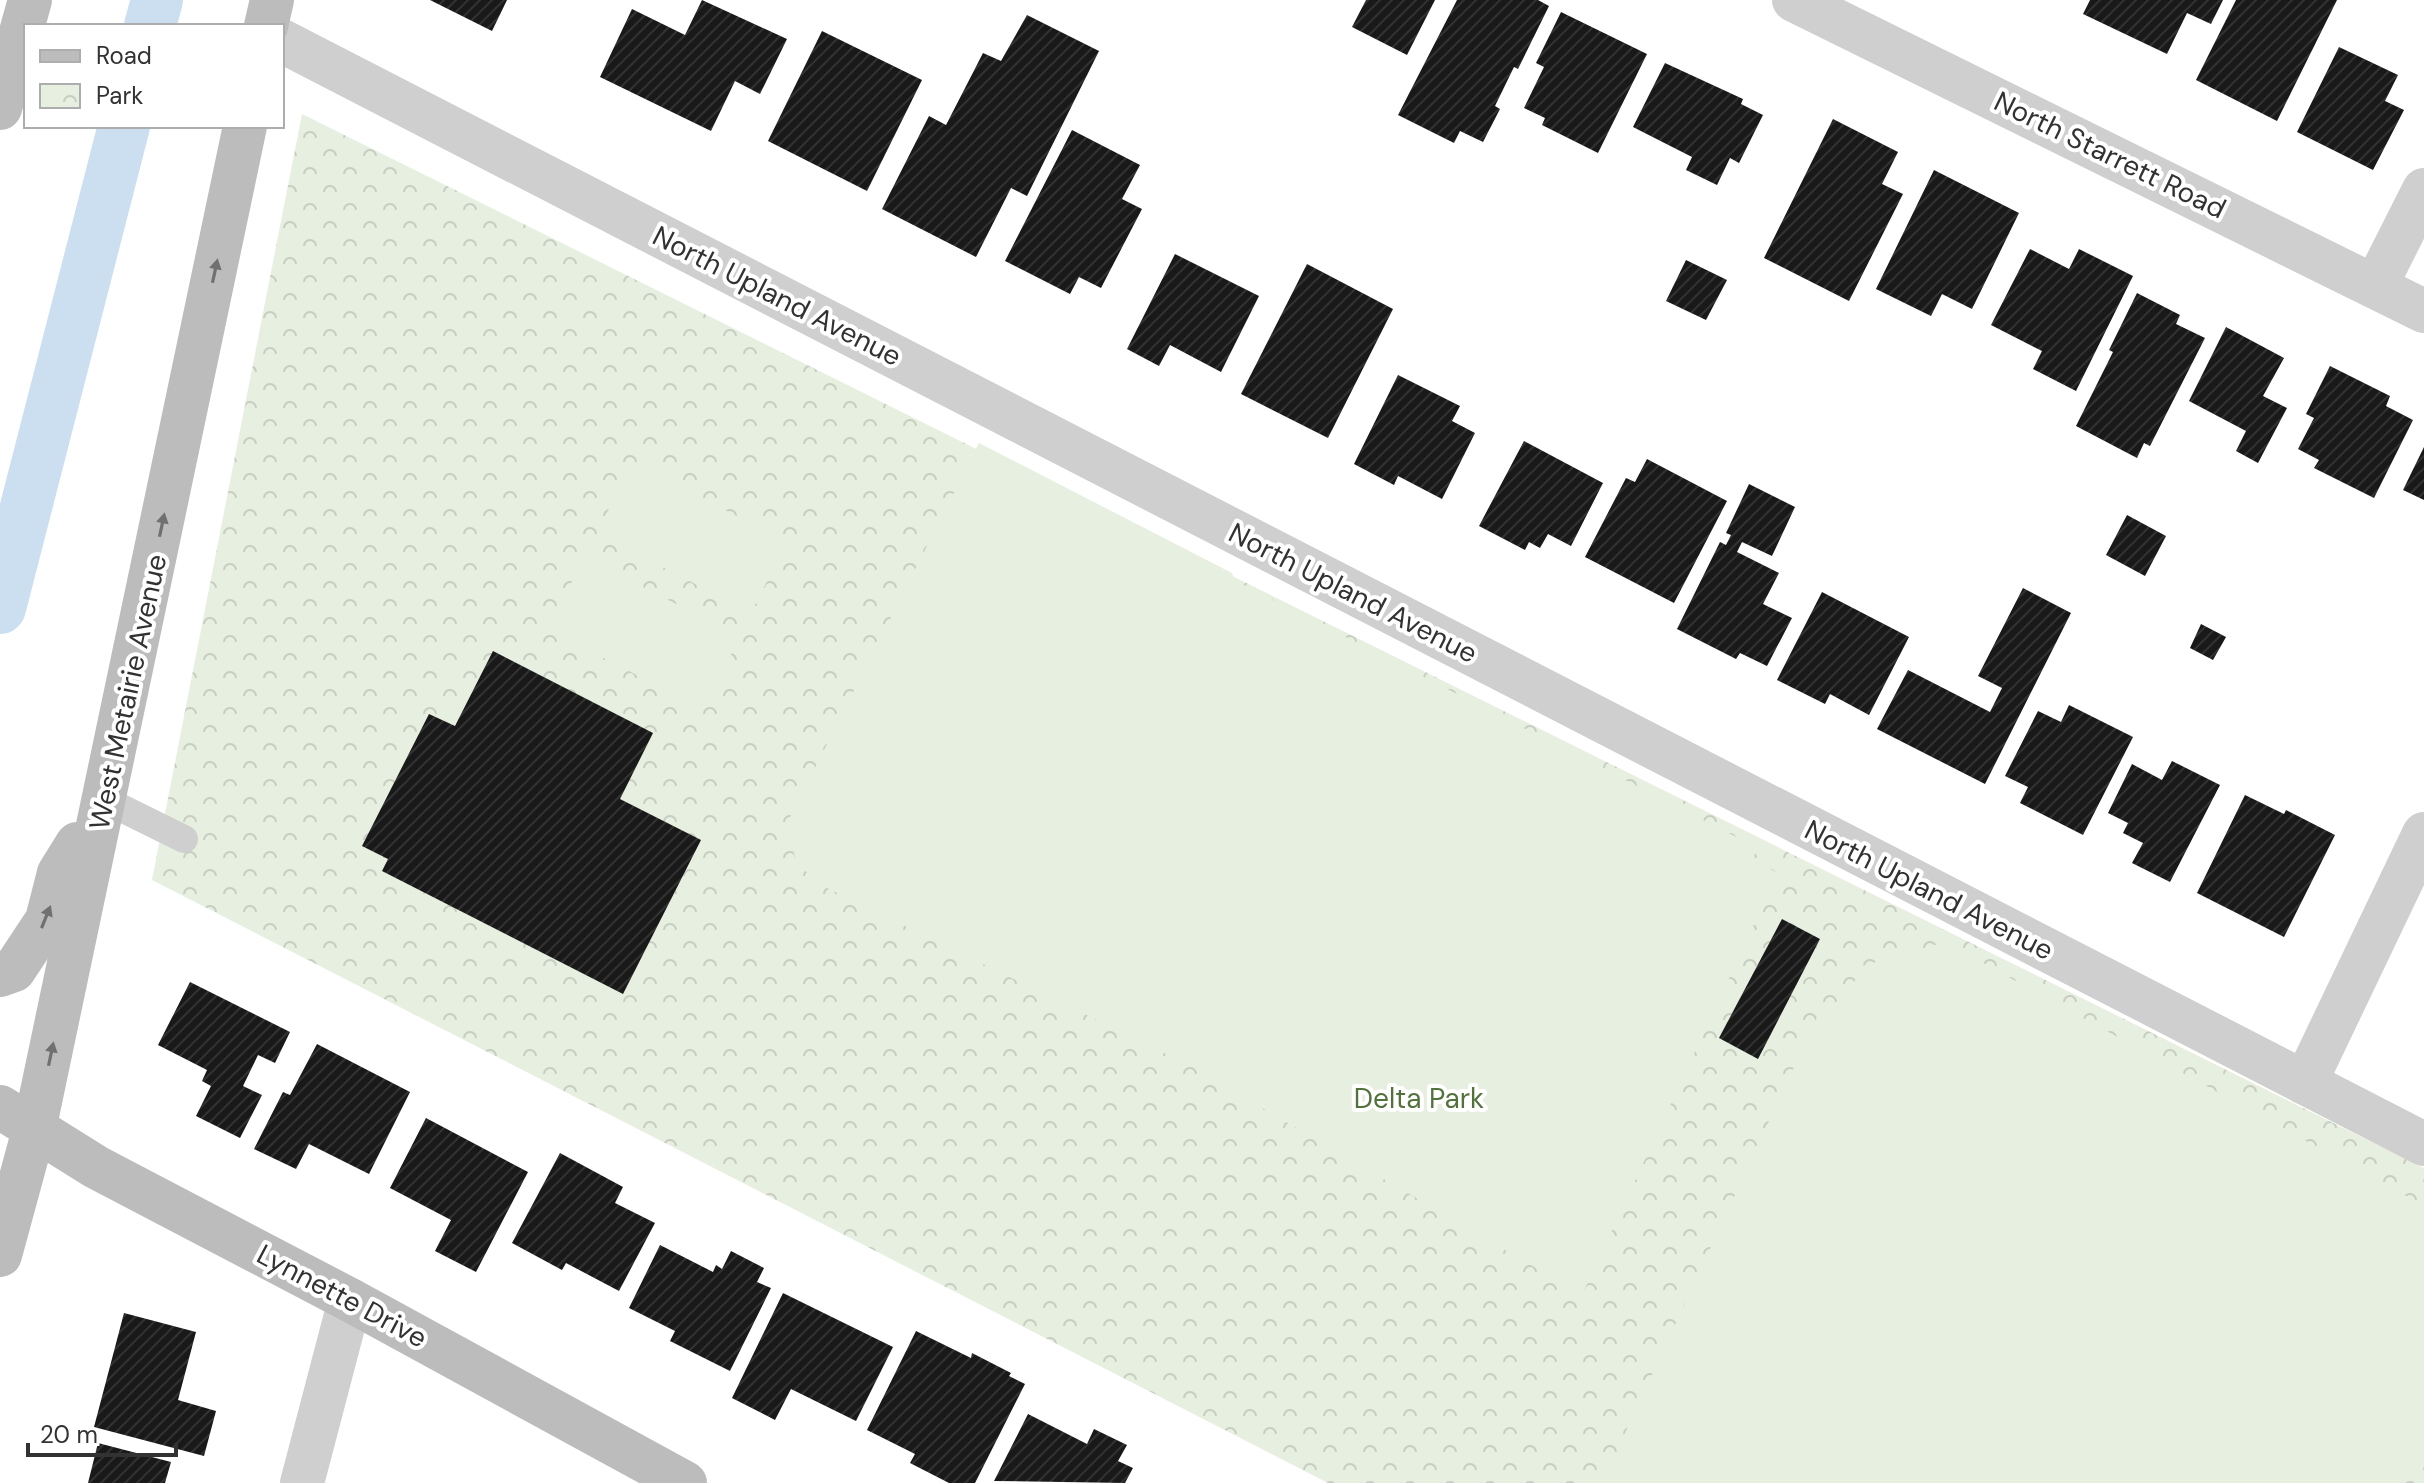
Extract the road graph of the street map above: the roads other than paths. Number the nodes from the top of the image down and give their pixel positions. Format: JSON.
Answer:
{"nodes":[{"id":1,"x":30,"y":0,"type":"edge"},
{"id":2,"x":272,"y":0,"type":"edge"},
{"id":3,"x":1794,"y":0,"type":"edge"},
{"id":4,"x":266,"y":24,"type":"edge"},
{"id":5,"x":284,"y":42,"type":"edge"},
{"id":6,"x":0,"y":108,"type":"edge"},
{"id":7,"x":245,"y":128,"type":"edge"},
{"id":8,"x":2424,"y":190,"type":"edge"},
{"id":9,"x":2376,"y":285,"type":"junction"},
{"id":10,"x":2424,"y":311,"type":"edge"},
{"id":11,"x":105,"y":800,"type":"junction"},
{"id":12,"x":2424,"y":834,"type":"edge"},
{"id":13,"x":184,"y":839,"type":"dead end"},
{"id":14,"x":0,"y":975,"type":"edge"},
{"id":15,"x":2305,"y":1083,"type":"junction"},
{"id":16,"x":17,"y":1118,"type":"edge"},
{"id":17,"x":2424,"y":1144,"type":"edge"},
{"id":18,"x":0,"y":1255,"type":"edge"},
{"id":19,"x":350,"y":1300,"type":"junction"},
{"id":20,"x":302,"y":1483,"type":"edge"},
{"id":21,"x":685,"y":1483,"type":"edge"}],
"edges":[{"from":1,"to":6,"type":"main road"},
{"from":2,"to":4,"type":"main road"},
{"from":3,"to":9,"type":"street","name":"North Starrett Road"},
{"from":5,"to":15,"type":"street","name":"North Upland Avenue"},
{"from":11,"to":7,"type":"main road","name":"West Metairie Avenue","one_way":true},
{"from":8,"to":9,"type":"street"},
{"from":9,"to":10,"type":"street","name":"North Starrett Road"},
{"from":11,"to":13,"type":"lane"},
{"from":14,"to":11,"type":"main road","one_way":true},
{"from":16,"to":11,"type":"main road","name":"West Metairie Avenue","one_way":true},
{"from":12,"to":15,"type":"street"},
{"from":15,"to":17,"type":"street","name":"North Upland Avenue"},
{"from":16,"to":18,"type":"main road","name":"West Metairie Avenue"},
{"from":16,"to":19,"type":"main road","name":"Lynnette Drive"},
{"from":19,"to":20,"type":"street"},
{"from":19,"to":21,"type":"main road","name":"Lynnette Drive"}]}
